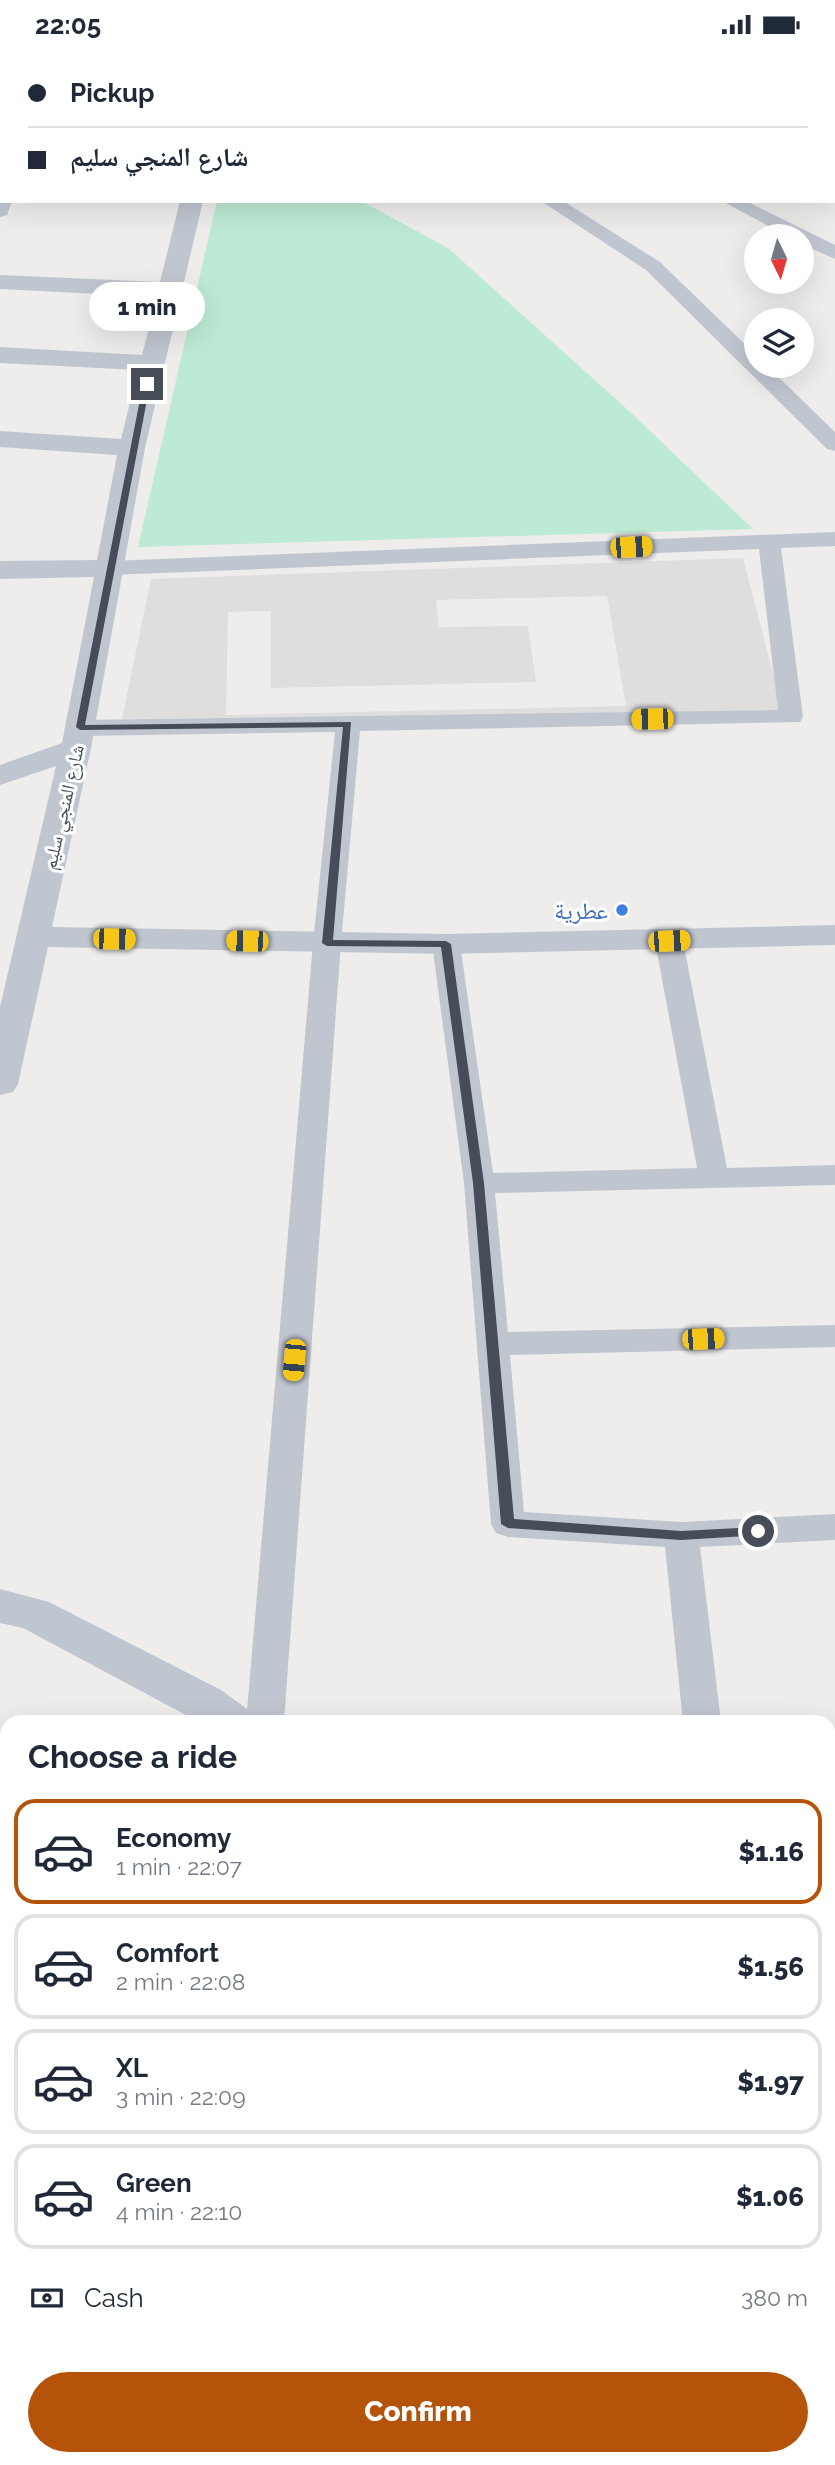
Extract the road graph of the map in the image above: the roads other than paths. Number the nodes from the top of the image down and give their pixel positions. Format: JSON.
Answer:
{"nodes":[{"id":1,"x":192,"y":203,"type":"edge"},
{"id":2,"x":554,"y":203,"type":"edge"},
{"id":3,"x":735,"y":203,"type":"edge"},
{"id":4,"x":835,"y":253,"type":"edge"},
{"id":5,"x":0,"y":282,"type":"edge"},
{"id":6,"x":172,"y":290,"type":"junction"},
{"id":7,"x":0,"y":355,"type":"edge"},
{"id":8,"x":152,"y":363,"type":"junction"},
{"id":9,"x":0,"y":439,"type":"edge"},
{"id":10,"x":835,"y":444,"type":"edge"},
{"id":11,"x":132,"y":448,"type":"junction"},
{"id":12,"x":835,"y":539,"type":"edge"},
{"id":13,"x":769,"y":541,"type":"junction"},
{"id":14,"x":110,"y":568,"type":"junction"},
{"id":15,"x":0,"y":570,"type":"edge"},
{"id":16,"x":348,"y":724,"type":"junction"},
{"id":17,"x":78,"y":738,"type":"junction"},
{"id":18,"x":0,"y":776,"type":"edge"},
{"id":19,"x":835,"y":935,"type":"edge"},
{"id":20,"x":34,"y":937,"type":"junction"},
{"id":21,"x":669,"y":941,"type":"junction"},
{"id":22,"x":327,"y":943,"type":"junction"},
{"id":23,"x":446,"y":944,"type":"junction"},
{"id":24,"x":0,"y":1084,"type":"edge"},
{"id":25,"x":835,"y":1175,"type":"edge"},
{"id":26,"x":714,"y":1178,"type":"junction"},
{"id":27,"x":479,"y":1183,"type":"junction"},
{"id":28,"x":835,"y":1336,"type":"edge"},
{"id":29,"x":492,"y":1344,"type":"junction"},
{"id":30,"x":835,"y":1527,"type":"edge"},
{"id":31,"x":681,"y":1535,"type":"junction"},
{"id":32,"x":0,"y":1606,"type":"edge"},
{"id":33,"x":222,"y":1715,"type":"edge"},
{"id":34,"x":266,"y":1715,"type":"edge"},
{"id":35,"x":701,"y":1715,"type":"edge"}],
"edges":[{"from":1,"to":6,"type":"street","name":"شارع المنجي سليم"},
{"from":2,"to":10,"type":"lane"},
{"from":3,"to":4,"type":"lane"},
{"from":5,"to":6,"type":"street"},
{"from":6,"to":8,"type":"street","name":"شارع المنجي سليم"},
{"from":7,"to":8,"type":"street"},
{"from":8,"to":11,"type":"street","name":"شارع المنجي سليم"},
{"from":9,"to":11,"type":"street"},
{"from":11,"to":14,"type":"street","name":"شارع المنجي سليم"},
{"from":12,"to":13,"type":"lane"},
{"from":13,"to":14,"type":"lane"},
{"from":13,"to":16,"type":"lane"},
{"from":14,"to":15,"type":"street"},
{"from":14,"to":17,"type":"street","name":"شارع المنجي سليم"},
{"from":16,"to":17,"type":"lane"},
{"from":16,"to":22,"type":"lane"},
{"from":17,"to":18,"type":"street"},
{"from":17,"to":20,"type":"street","name":"شارع المنجي سليم"},
{"from":19,"to":21,"type":"street"},
{"from":20,"to":22,"type":"street"},
{"from":20,"to":24,"type":"street","name":"شارع المنجي سليم"},
{"from":21,"to":23,"type":"street"},
{"from":21,"to":26,"type":"lane"},
{"from":22,"to":23,"type":"street"},
{"from":22,"to":34,"type":"lane"},
{"from":23,"to":27,"type":"lane"},
{"from":25,"to":26,"type":"lane"},
{"from":26,"to":27,"type":"lane"},
{"from":27,"to":29,"type":"lane"},
{"from":28,"to":29,"type":"lane"},
{"from":29,"to":31,"type":"lane"},
{"from":30,"to":31,"type":"lane"},
{"from":31,"to":35,"type":"lane"},
{"from":32,"to":33,"type":"street"}]}
